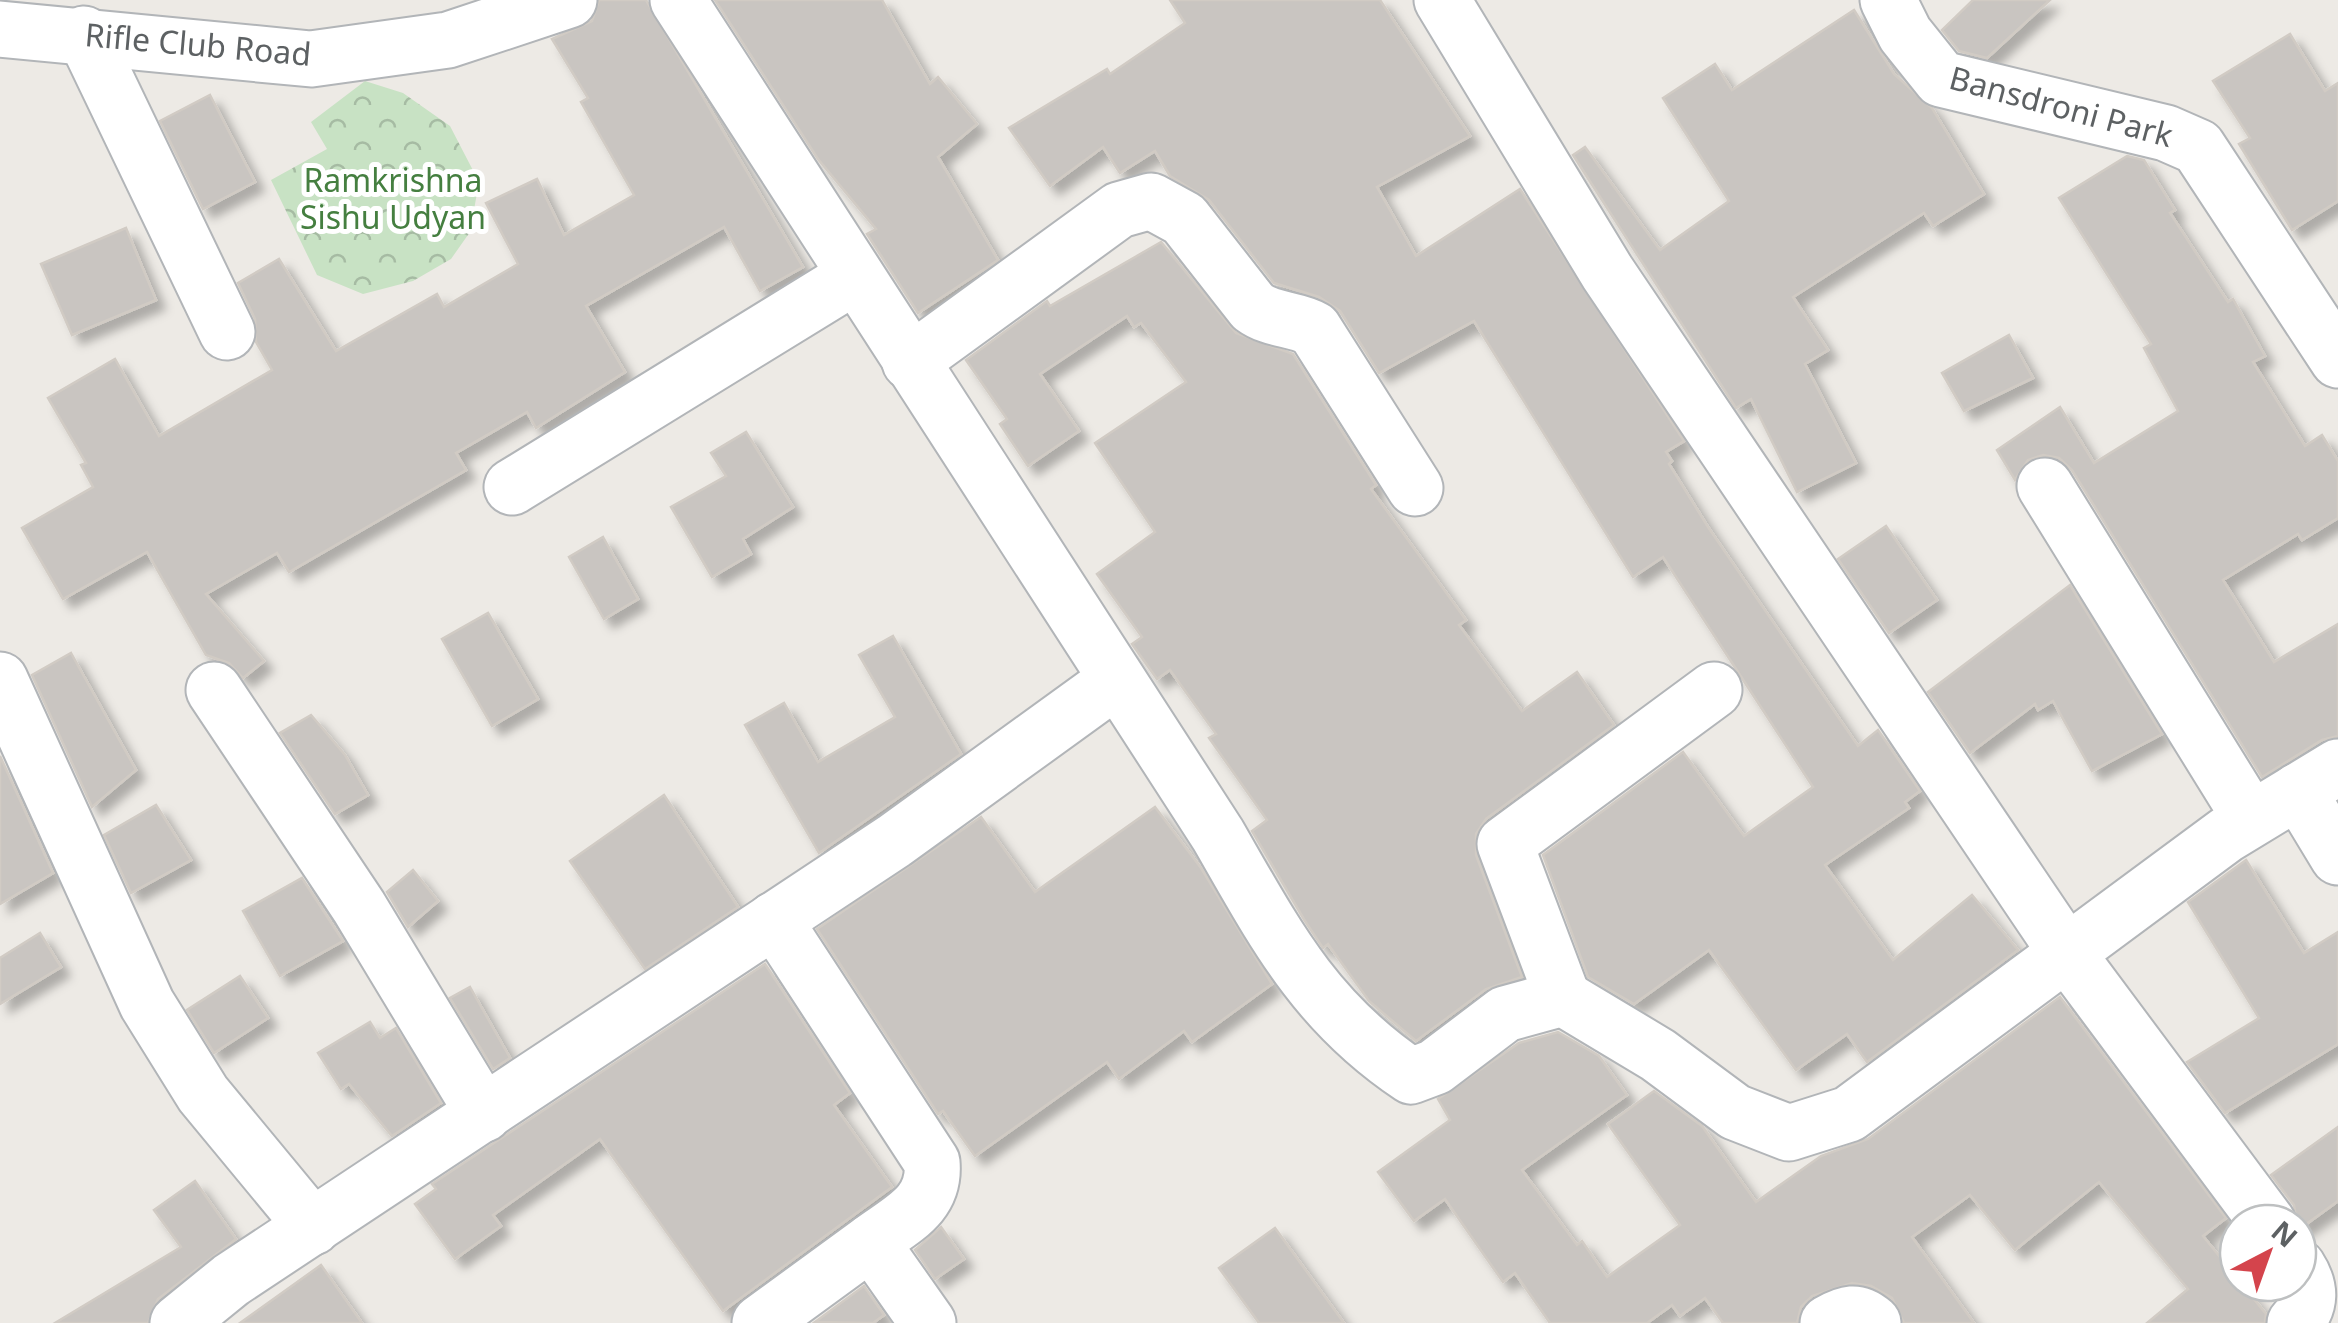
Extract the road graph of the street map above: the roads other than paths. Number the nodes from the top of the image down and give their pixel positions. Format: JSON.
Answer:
{"nodes":[{"id":1,"x":570,"y":0,"type":"edge"},
{"id":2,"x":678,"y":0,"type":"edge"},
{"id":3,"x":1442,"y":0,"type":"edge"},
{"id":4,"x":1888,"y":0,"type":"edge"},
{"id":5,"x":436,"y":20,"type":"edge"},
{"id":6,"x":0,"y":28,"type":"edge"},
{"id":7,"x":84,"y":34,"type":"junction"},
{"id":8,"x":854,"y":276,"type":"junction"},
{"id":9,"x":227,"y":332,"type":"dead end"},
{"id":10,"x":2338,"y":360,"type":"edge"},
{"id":11,"x":910,"y":362,"type":"junction"},
{"id":12,"x":2045,"y":486,"type":"dead end"},
{"id":13,"x":512,"y":487,"type":"dead end"},
{"id":14,"x":1415,"y":488,"type":"dead end"},
{"id":15,"x":0,"y":680,"type":"edge"},
{"id":16,"x":1114,"y":681,"type":"junction"},
{"id":17,"x":214,"y":690,"type":"dead end"},
{"id":18,"x":1714,"y":690,"type":"dead end"},
{"id":19,"x":2318,"y":779,"type":"edge"},
{"id":20,"x":2251,"y":819,"type":"junction"},
{"id":21,"x":2338,"y":857,"type":"edge"},
{"id":22,"x":774,"y":920,"type":"junction"},
{"id":23,"x":2066,"y":952,"type":"junction"},
{"id":24,"x":1562,"y":998,"type":"junction"},
{"id":25,"x":484,"y":1114,"type":"junction"},
{"id":26,"x":2253,"y":1203,"type":"edge"},
{"id":27,"x":313,"y":1227,"type":"junction"},
{"id":28,"x":871,"y":1242,"type":"junction"},
{"id":29,"x":178,"y":1323,"type":"edge"},
{"id":30,"x":760,"y":1323,"type":"edge"},
{"id":31,"x":928,"y":1323,"type":"edge"},
{"id":32,"x":1828,"y":1323,"type":"edge"},
{"id":33,"x":1873,"y":1323,"type":"edge"}],
"edges":[{"from":1,"to":5,"type":"street","name":"Rifle Club Road"},
{"from":2,"to":8,"type":"street"},
{"from":3,"to":23,"type":"street"},
{"from":4,"to":10,"type":"street","name":"Bansdroni Park"},
{"from":5,"to":7,"type":"street","name":"Rifle Club Road"},
{"from":6,"to":7,"type":"street","name":"Rifle Club Road"},
{"from":7,"to":9,"type":"street"},
{"from":8,"to":11,"type":"street"},
{"from":8,"to":13,"type":"street"},
{"from":11,"to":14,"type":"street"},
{"from":11,"to":16,"type":"street"},
{"from":12,"to":20,"type":"street"},
{"from":15,"to":27,"type":"street"},
{"from":16,"to":22,"type":"street"},
{"from":16,"to":24,"type":"street"},
{"from":17,"to":25,"type":"street"},
{"from":18,"to":24,"type":"street"},
{"from":19,"to":20,"type":"street"},
{"from":19,"to":21,"type":"street"},
{"from":20,"to":23,"type":"street"},
{"from":22,"to":25,"type":"street"},
{"from":22,"to":28,"type":"street"},
{"from":23,"to":24,"type":"street"},
{"from":23,"to":26,"type":"street"},
{"from":25,"to":27,"type":"street"},
{"from":27,"to":29,"type":"street"},
{"from":28,"to":30,"type":"street"},
{"from":28,"to":31,"type":"street"},
{"from":32,"to":33,"type":"street"}]}
